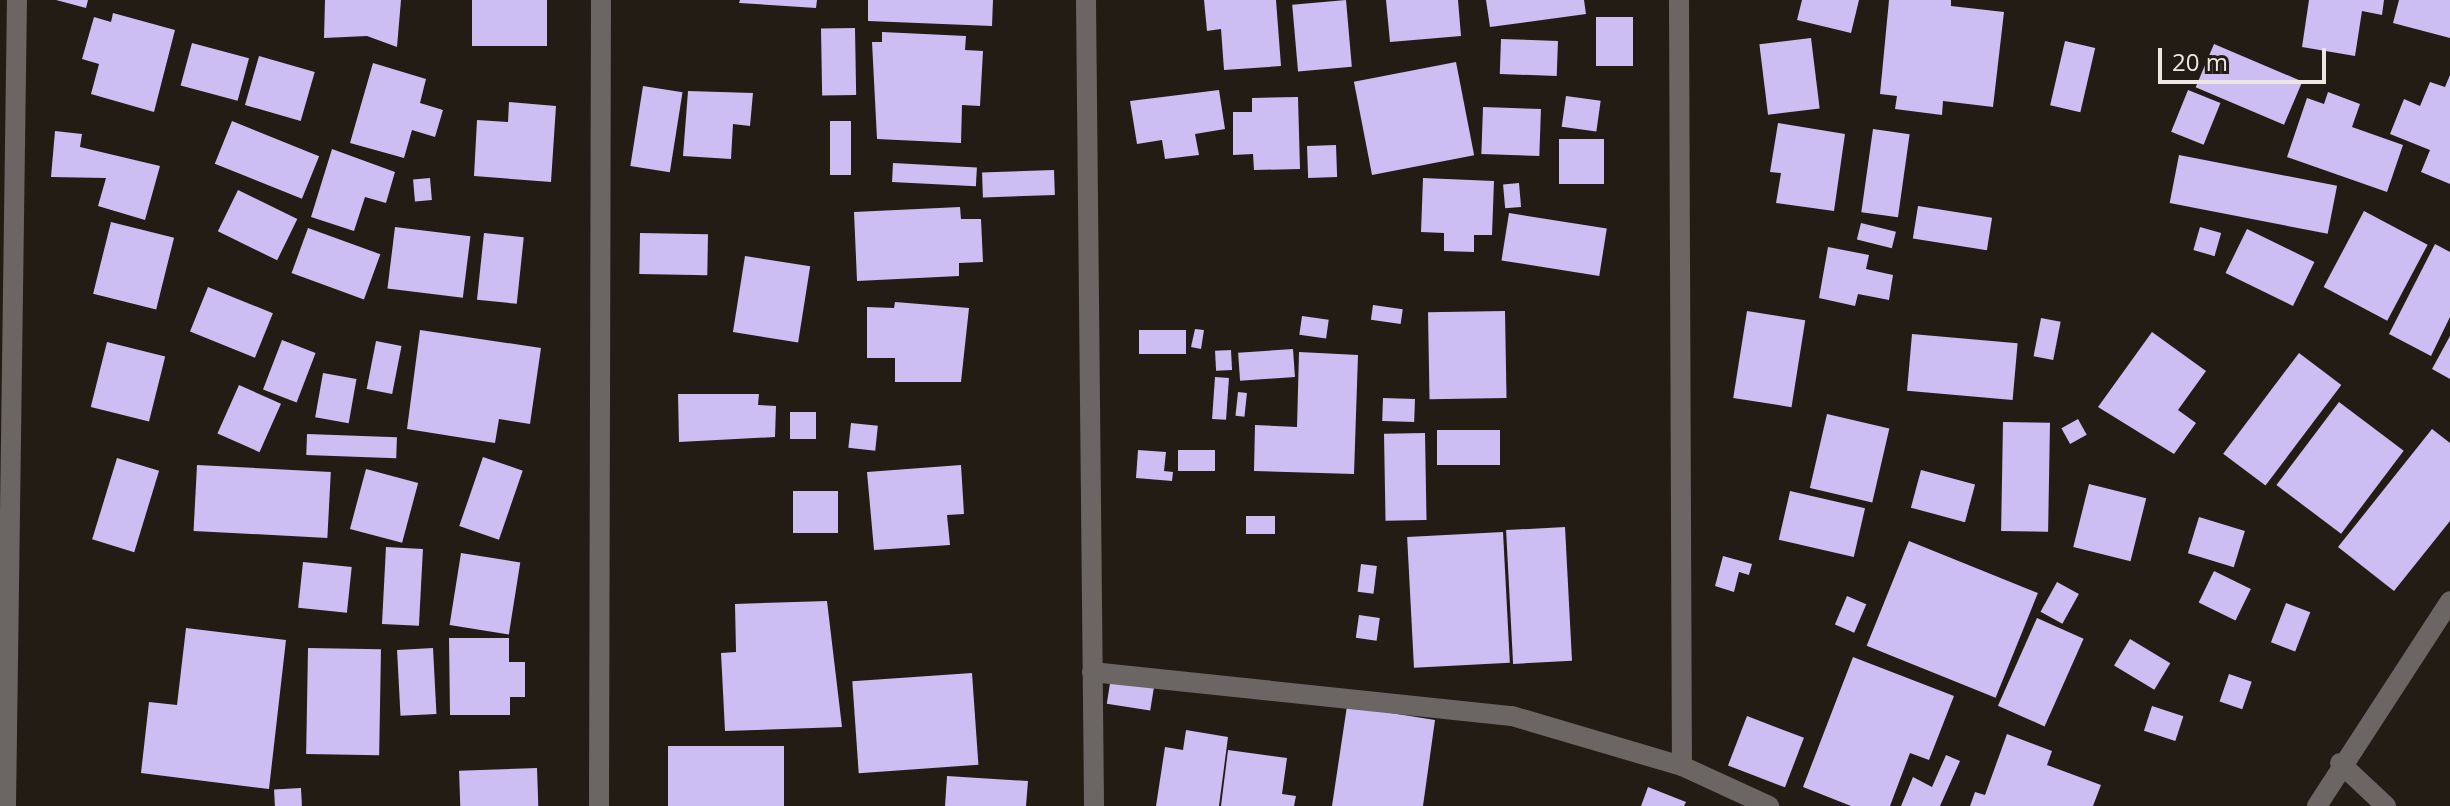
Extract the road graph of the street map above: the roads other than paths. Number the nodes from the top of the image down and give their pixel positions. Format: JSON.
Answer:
{"nodes":[{"id":1,"x":17,"y":0,"type":"edge"},
{"id":2,"x":601,"y":0,"type":"edge"},
{"id":3,"x":1086,"y":0,"type":"edge"},
{"id":4,"x":1679,"y":0,"type":"edge"},
{"id":5,"x":2450,"y":601,"type":"edge"},
{"id":6,"x":1092,"y":672,"type":"junction"},
{"id":7,"x":2340,"y":763,"type":"junction"},
{"id":8,"x":1682,"y":766,"type":"junction"},
{"id":9,"x":6,"y":806,"type":"edge"},
{"id":10,"x":599,"y":806,"type":"edge"},
{"id":11,"x":1094,"y":806,"type":"edge"},
{"id":12,"x":1769,"y":806,"type":"edge"},
{"id":13,"x":2317,"y":806,"type":"edge"},
{"id":14,"x":2386,"y":806,"type":"edge"}],
"edges":[{"from":1,"to":9,"type":"street"},
{"from":2,"to":10,"type":"street"},
{"from":3,"to":6,"type":"street"},
{"from":4,"to":8,"type":"street"},
{"from":5,"to":7,"type":"street"},
{"from":6,"to":8,"type":"street"},
{"from":6,"to":11,"type":"street"},
{"from":7,"to":13,"type":"street"},
{"from":7,"to":14,"type":"street"},
{"from":8,"to":12,"type":"street"}]}
